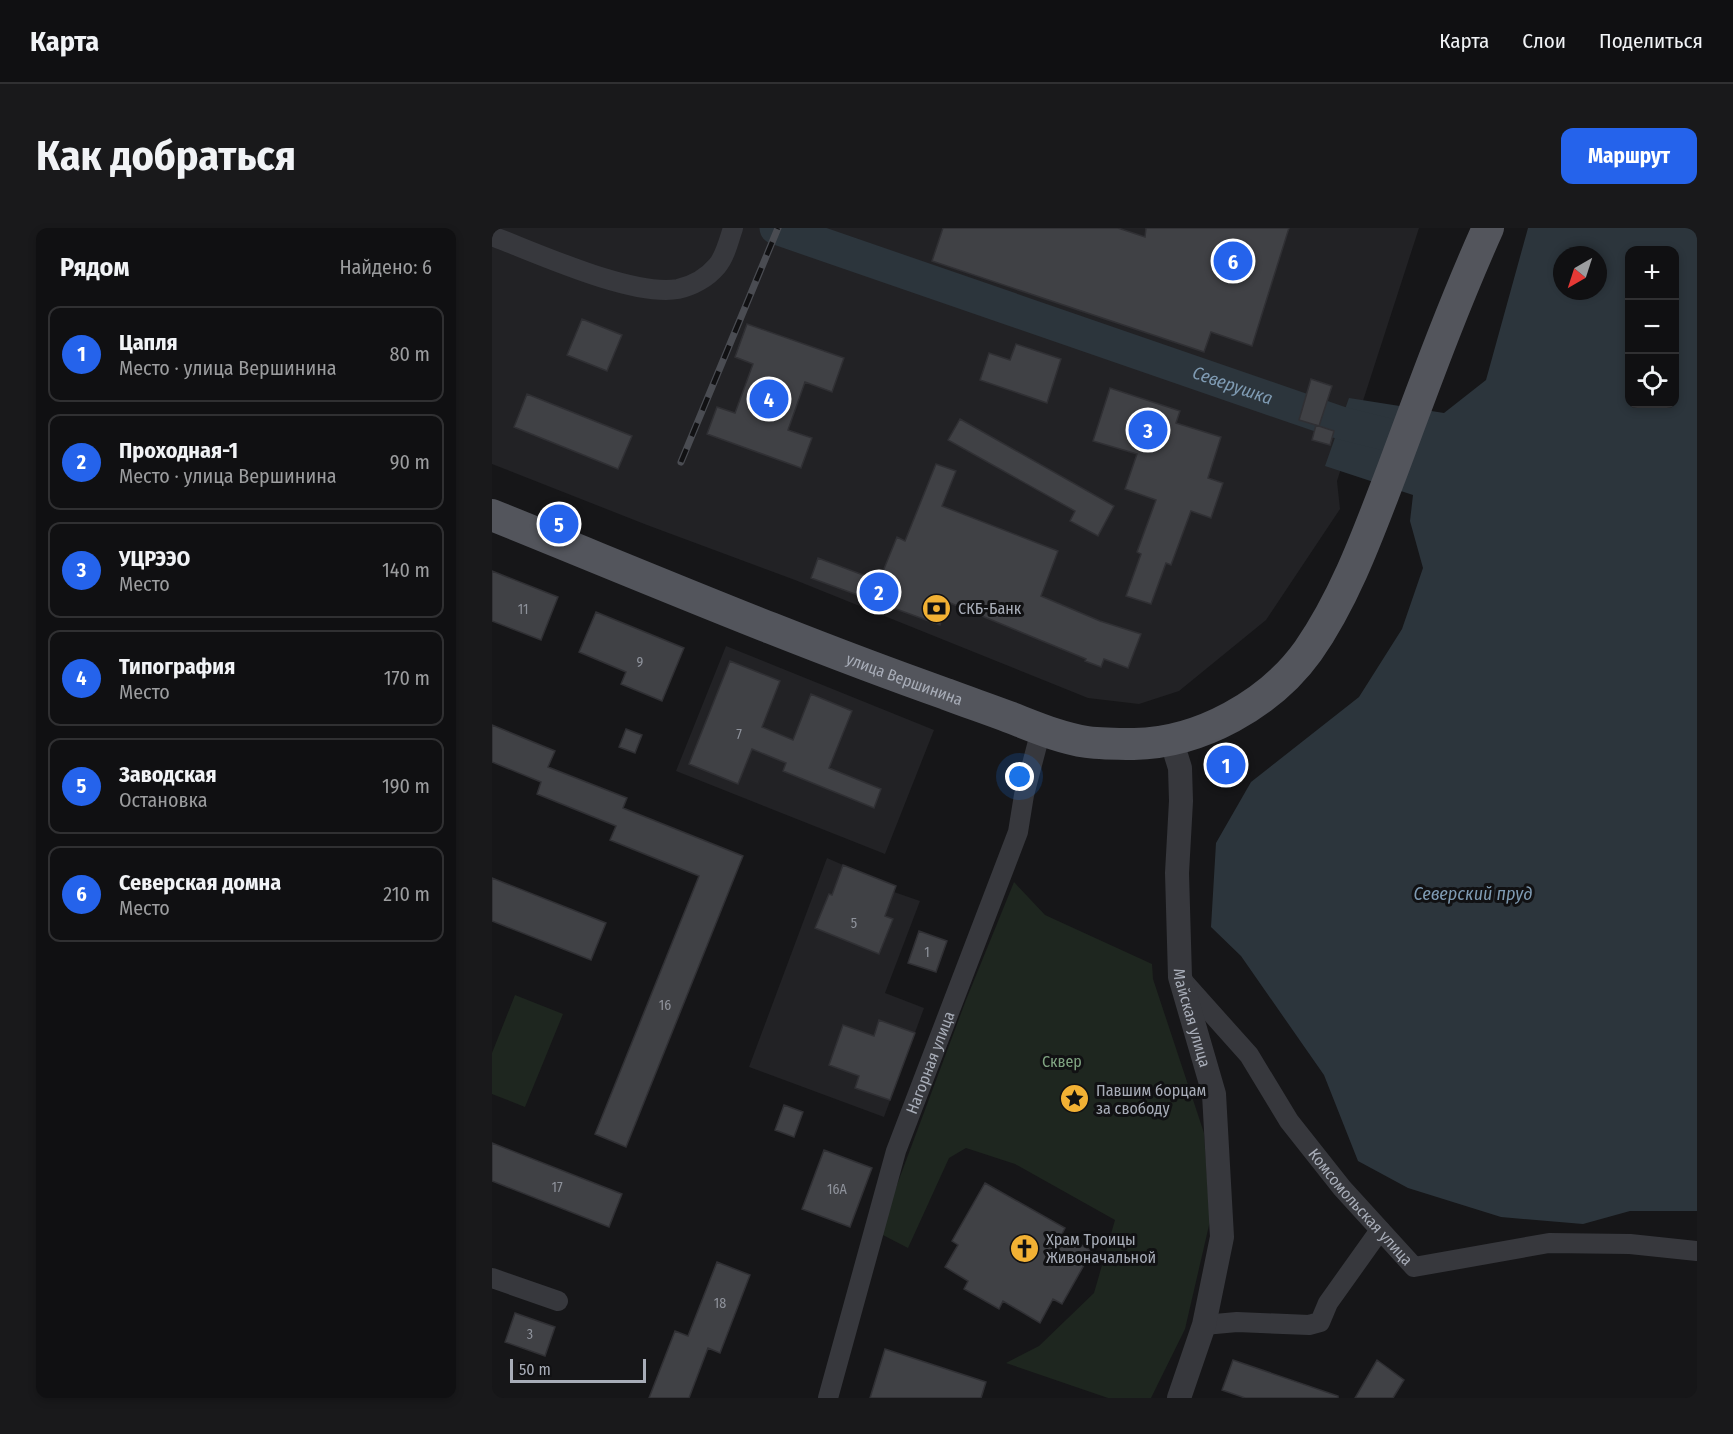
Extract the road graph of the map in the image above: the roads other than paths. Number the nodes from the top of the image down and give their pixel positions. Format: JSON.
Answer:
{"nodes":[{"id":1,"x":733,"y":228,"type":"edge"},
{"id":2,"x":1488,"y":228,"type":"edge"},
{"id":3,"x":492,"y":236,"type":"edge"},
{"id":4,"x":492,"y":515,"type":"edge"},
{"id":5,"x":1041,"y":730,"type":"junction"},
{"id":6,"x":1171,"y":740,"type":"junction"},
{"id":7,"x":1180,"y":977,"type":"junction"},
{"id":8,"x":1380,"y":1230,"type":"junction"},
{"id":9,"x":1697,"y":1251,"type":"edge"},
{"id":10,"x":492,"y":1278,"type":"edge"},
{"id":11,"x":558,"y":1301,"type":"dead end"},
{"id":12,"x":1204,"y":1325,"type":"junction"},
{"id":13,"x":828,"y":1398,"type":"edge"},
{"id":14,"x":1179,"y":1398,"type":"edge"}],
"edges":[{"from":1,"to":3,"type":"street"},
{"from":2,"to":6,"type":"main road","name":"улица Вершинина"},
{"from":4,"to":5,"type":"main road","name":"улица Вершинина"},
{"from":5,"to":6,"type":"main road","name":"улица Вершинина"},
{"from":5,"to":13,"type":"street","name":"Нагорная улица"},
{"from":6,"to":7,"type":"street","name":"Майская улица"},
{"from":7,"to":8,"type":"street","name":"Комсомольская улица"},
{"from":7,"to":12,"type":"street","name":"Майская улица"},
{"from":8,"to":9,"type":"street","name":"Комсомольская улица"},
{"from":8,"to":12,"type":"street"},
{"from":10,"to":11,"type":"street"},
{"from":12,"to":14,"type":"street","name":"Майская улица"}]}
